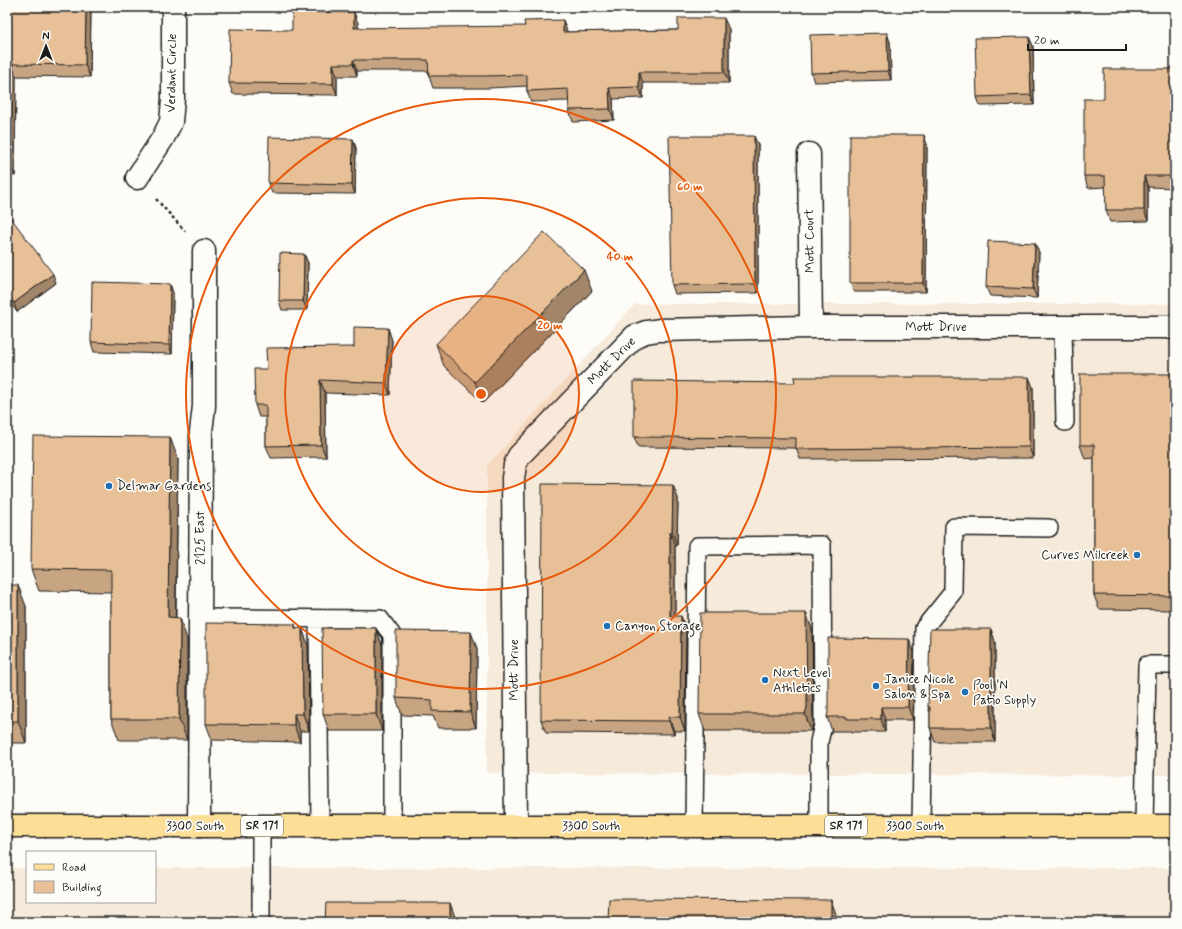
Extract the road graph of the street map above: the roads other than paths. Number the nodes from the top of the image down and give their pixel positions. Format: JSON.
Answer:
{"nodes":[{"id":1,"x":173,"y":7,"type":"edge"},
{"id":2,"x":809,"y":154,"type":"dead end"},
{"id":3,"x":137,"y":178,"type":"road end"},
{"id":4,"x":204,"y":251,"type":"road end"},
{"id":5,"x":811,"y":327,"type":"junction"},
{"id":6,"x":1064,"y":327,"type":"junction"},
{"id":7,"x":1175,"y":327,"type":"edge"},
{"id":8,"x":1065,"y":422,"type":"dead end"},
{"id":9,"x":1049,"y":528,"type":"dead end"},
{"id":10,"x":200,"y":618,"type":"junction"},
{"id":11,"x":318,"y":619,"type":"junction"},
{"id":12,"x":1175,"y":665,"type":"edge"},
{"id":13,"x":7,"y":826,"type":"edge"},
{"id":14,"x":199,"y":826,"type":"junction"},
{"id":15,"x":261,"y":826,"type":"junction"},
{"id":16,"x":320,"y":826,"type":"junction"},
{"id":17,"x":392,"y":826,"type":"junction"},
{"id":18,"x":516,"y":826,"type":"junction"},
{"id":19,"x":694,"y":826,"type":"junction"},
{"id":20,"x":819,"y":826,"type":"junction"},
{"id":21,"x":921,"y":826,"type":"junction"},
{"id":22,"x":1144,"y":826,"type":"junction"},
{"id":23,"x":1175,"y":826,"type":"edge"},
{"id":24,"x":261,"y":922,"type":"edge"}],
"edges":[{"from":1,"to":3,"type":"street","name":"Verdant Circle"},
{"from":2,"to":5,"type":"street","name":"Mott Court"},
{"from":4,"to":10,"type":"street","name":"2125 East"},
{"from":5,"to":6,"type":"street","name":"Mott Drive"},
{"from":5,"to":18,"type":"street","name":"Mott Drive"},
{"from":6,"to":7,"type":"street","name":"Mott Drive"},
{"from":6,"to":8,"type":"lane"},
{"from":9,"to":21,"type":"lane"},
{"from":10,"to":11,"type":"lane"},
{"from":10,"to":14,"type":"street","name":"2125 East"},
{"from":11,"to":16,"type":"lane"},
{"from":11,"to":17,"type":"lane"},
{"from":12,"to":22,"type":"lane"},
{"from":13,"to":14,"type":"main road","name":"3300 South","number":"SR 171"},
{"from":14,"to":15,"type":"main road","name":"3300 South","number":"SR 171"},
{"from":15,"to":16,"type":"main road","name":"3300 South","number":"SR 171"},
{"from":15,"to":24,"type":"lane"},
{"from":16,"to":17,"type":"main road","name":"3300 South","number":"SR 171"},
{"from":17,"to":18,"type":"main road","name":"3300 South","number":"SR 171"},
{"from":18,"to":19,"type":"main road","name":"3300 South","number":"SR 171"},
{"from":19,"to":20,"type":"main road","name":"3300 South","number":"SR 171"},
{"from":19,"to":20,"type":"lane"},
{"from":20,"to":21,"type":"main road","name":"3300 South","number":"SR 171"},
{"from":21,"to":22,"type":"main road","name":"3300 South","number":"SR 171"},
{"from":22,"to":23,"type":"main road","name":"3300 South","number":"SR 171"}]}
